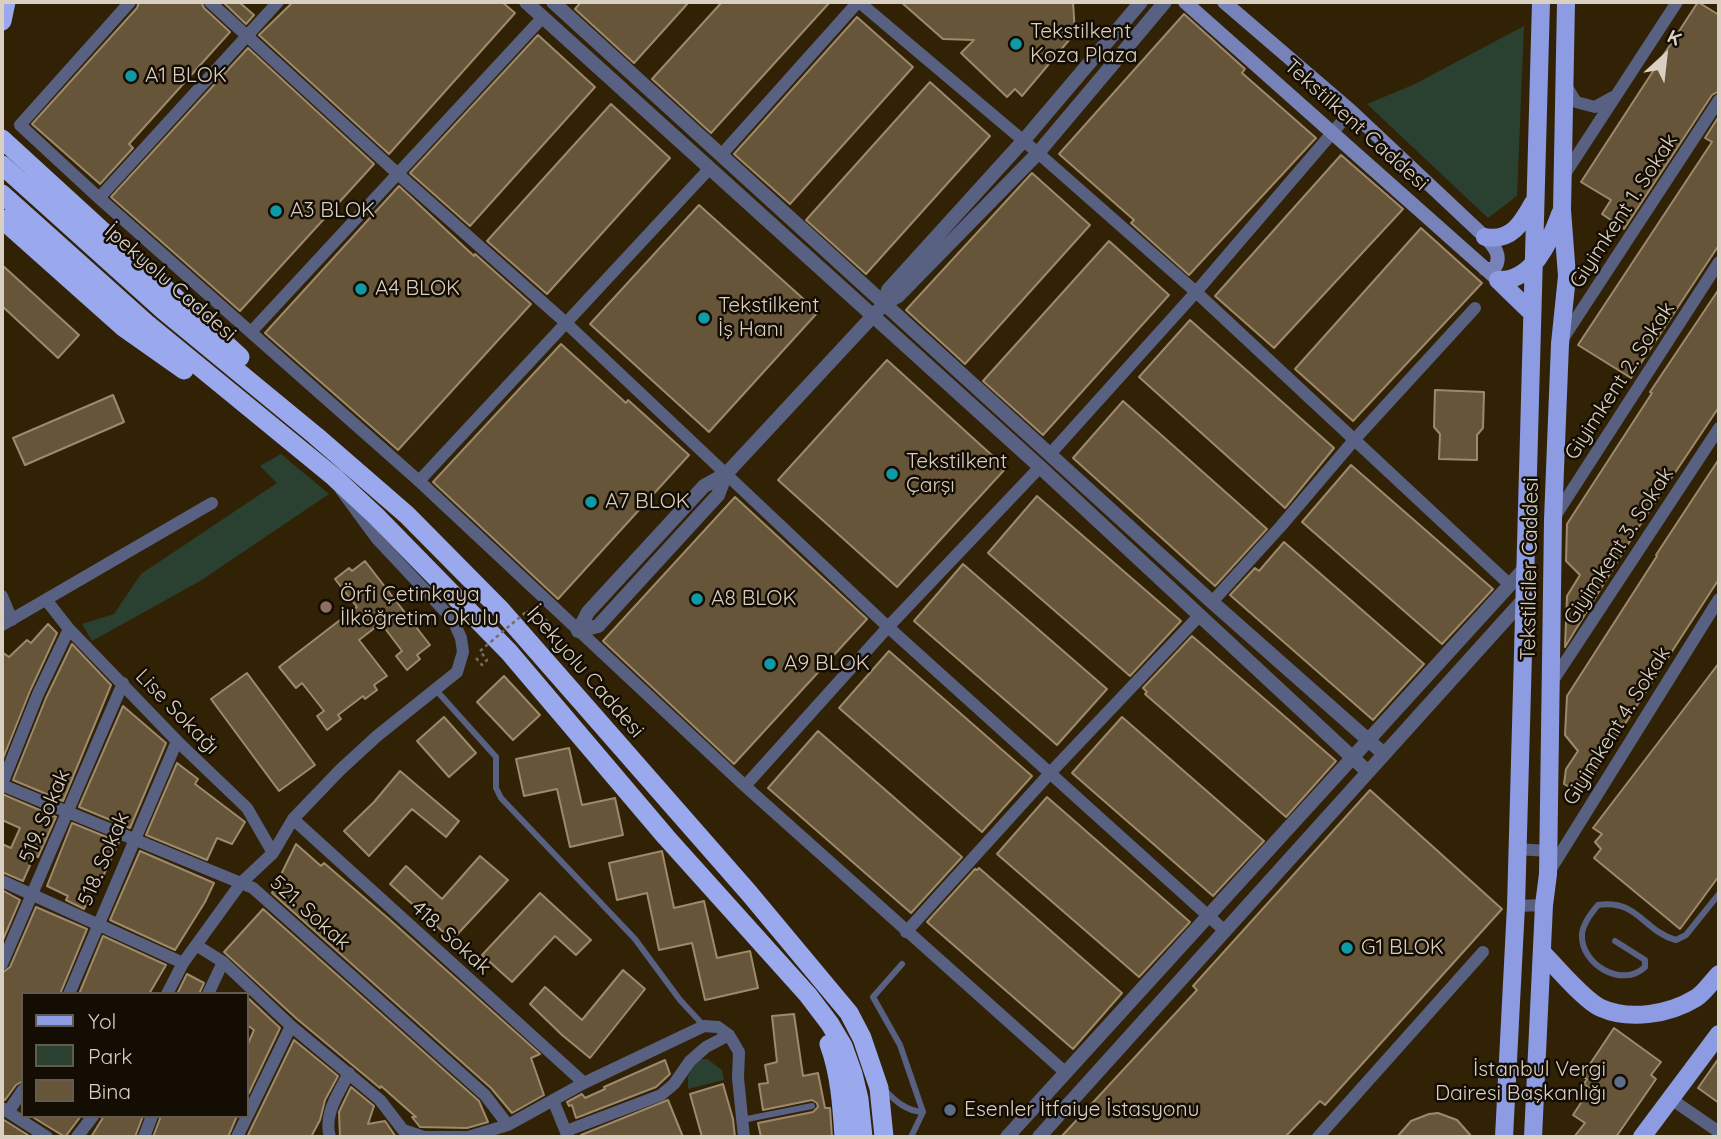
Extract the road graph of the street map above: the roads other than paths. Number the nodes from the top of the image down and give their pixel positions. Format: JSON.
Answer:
{"nodes":[{"id":1,"x":6,"y":2,"type":"edge"},
{"id":2,"x":130,"y":2,"type":"edge"},
{"id":3,"x":210,"y":2,"type":"edge"},
{"id":4,"x":278,"y":2,"type":"edge"},
{"id":5,"x":526,"y":2,"type":"edge"},
{"id":6,"x":554,"y":2,"type":"edge"},
{"id":7,"x":858,"y":2,"type":"edge"},
{"id":8,"x":1141,"y":2,"type":"edge"},
{"id":9,"x":1165,"y":2,"type":"edge"},
{"id":10,"x":1185,"y":2,"type":"edge"},
{"id":11,"x":1224,"y":2,"type":"edge"},
{"id":12,"x":1541,"y":2,"type":"edge"},
{"id":13,"x":1566,"y":2,"type":"edge"},
{"id":14,"x":1677,"y":2,"type":"edge"},
{"id":15,"x":543,"y":17,"type":"junction"},
{"id":16,"x":2,"y":21,"type":"edge"},
{"id":17,"x":247,"y":36,"type":"junction"},
{"id":18,"x":1564,"y":82,"type":"junction"},
{"id":19,"x":1617,"y":95,"type":"junction"},
{"id":20,"x":1719,"y":100,"type":"edge"},
{"id":21,"x":1351,"y":111,"type":"junction"},
{"id":22,"x":1333,"y":132,"type":"junction"},
{"id":23,"x":2,"y":139,"type":"edge"},
{"id":24,"x":1024,"y":141,"type":"junction"},
{"id":25,"x":1038,"y":153,"type":"junction"},
{"id":26,"x":722,"y":154,"type":"junction"},
{"id":27,"x":2,"y":165,"type":"edge"},
{"id":28,"x":709,"y":168,"type":"junction"},
{"id":29,"x":398,"y":174,"type":"junction"},
{"id":30,"x":1563,"y":178,"type":"junction"},
{"id":31,"x":2,"y":194,"type":"edge"},
{"id":32,"x":99,"y":198,"type":"junction"},
{"id":33,"x":1535,"y":200,"type":"junction"},
{"id":34,"x":1562,"y":211,"type":"junction"},
{"id":35,"x":2,"y":219,"type":"edge"},
{"id":36,"x":1485,"y":237,"type":"junction"},
{"id":37,"x":1719,"y":262,"type":"edge"},
{"id":38,"x":1533,"y":265,"type":"junction"},
{"id":39,"x":1491,"y":274,"type":"junction"},
{"id":40,"x":1196,"y":292,"type":"junction"},
{"id":41,"x":884,"y":303,"type":"junction"},
{"id":42,"x":1475,"y":308,"type":"dead end"},
{"id":43,"x":1532,"y":313,"type":"junction"},
{"id":44,"x":872,"y":316,"type":"junction"},
{"id":45,"x":565,"y":322,"type":"junction"},
{"id":46,"x":251,"y":332,"type":"junction"},
{"id":47,"x":1560,"y":344,"type":"junction"},
{"id":48,"x":268,"y":425,"type":"junction"},
{"id":49,"x":1719,"y":428,"type":"edge"},
{"id":50,"x":316,"y":436,"type":"junction"},
{"id":51,"x":1355,"y":439,"type":"junction"},
{"id":52,"x":1051,"y":453,"type":"junction"},
{"id":53,"x":1040,"y":467,"type":"junction"},
{"id":54,"x":726,"y":474,"type":"junction"},
{"id":55,"x":334,"y":477,"type":"junction"},
{"id":56,"x":419,"y":481,"type":"junction"},
{"id":57,"x":212,"y":503,"type":"dead end"},
{"id":58,"x":1553,"y":520,"type":"junction"},
{"id":59,"x":1525,"y":566,"type":"junction"},
{"id":60,"x":1509,"y":584,"type":"junction"},
{"id":61,"x":2,"y":596,"type":"edge"},
{"id":62,"x":1525,"y":598,"type":"junction"},
{"id":63,"x":1719,"y":599,"type":"edge"},
{"id":64,"x":47,"y":601,"type":"junction"},
{"id":65,"x":1212,"y":602,"type":"junction"},
{"id":66,"x":1199,"y":616,"type":"junction"},
{"id":67,"x":7,"y":622,"type":"edge"},
{"id":68,"x":888,"y":627,"type":"junction"},
{"id":69,"x":69,"y":629,"type":"junction"},
{"id":70,"x":578,"y":631,"type":"junction"},
{"id":71,"x":123,"y":683,"type":"junction"},
{"id":72,"x":1551,"y":684,"type":"junction"},
{"id":73,"x":436,"y":690,"type":"junction"},
{"id":74,"x":1368,"y":739,"type":"junction"},
{"id":75,"x":177,"y":741,"type":"junction"},
{"id":76,"x":1384,"y":754,"type":"junction"},
{"id":77,"x":1352,"y":757,"type":"junction"},
{"id":78,"x":1051,"y":772,"type":"junction"},
{"id":79,"x":1368,"y":772,"type":"junction"},
{"id":80,"x":2,"y":784,"type":"edge"},
{"id":81,"x":745,"y":786,"type":"junction"},
{"id":82,"x":67,"y":813,"type":"junction"},
{"id":83,"x":293,"y":819,"type":"junction"},
{"id":84,"x":133,"y":840,"type":"junction"},
{"id":85,"x":1517,"y":849,"type":"junction"},
{"id":86,"x":1548,"y":851,"type":"junction"},
{"id":87,"x":272,"y":853,"type":"junction"},
{"id":88,"x":1548,"y":874,"type":"junction"},
{"id":89,"x":2,"y":881,"type":"edge"},
{"id":90,"x":241,"y":883,"type":"junction"},
{"id":91,"x":33,"y":894,"type":"junction"},
{"id":92,"x":1719,"y":894,"type":"edge"},
{"id":93,"x":1544,"y":905,"type":"junction"},
{"id":94,"x":1516,"y":906,"type":"junction"},
{"id":95,"x":1208,"y":916,"type":"junction"},
{"id":96,"x":97,"y":923,"type":"junction"},
{"id":97,"x":1225,"y":931,"type":"junction"},
{"id":98,"x":906,"y":932,"type":"junction"},
{"id":99,"x":1615,"y":942,"type":"dead end"},
{"id":100,"x":196,"y":945,"type":"junction"},
{"id":101,"x":1483,"y":952,"type":"dead end"},
{"id":102,"x":1542,"y":952,"type":"junction"},
{"id":103,"x":223,"y":962,"type":"junction"},
{"id":104,"x":183,"y":963,"type":"junction"},
{"id":105,"x":2,"y":964,"type":"edge"},
{"id":106,"x":902,"y":964,"type":"dead end"},
{"id":107,"x":1719,"y":974,"type":"edge"},
{"id":108,"x":70,"y":992,"type":"edge"},
{"id":109,"x":168,"y":992,"type":"edge"},
{"id":110,"x":209,"y":992,"type":"edge"},
{"id":111,"x":808,"y":995,"type":"junction"},
{"id":112,"x":291,"y":1026,"type":"junction"},
{"id":113,"x":704,"y":1026,"type":"junction"},
{"id":114,"x":1719,"y":1034,"type":"edge"},
{"id":115,"x":729,"y":1035,"type":"junction"},
{"id":116,"x":349,"y":1073,"type":"junction"},
{"id":117,"x":1066,"y":1073,"type":"junction"},
{"id":118,"x":877,"y":1079,"type":"junction"},
{"id":119,"x":584,"y":1083,"type":"junction"},
{"id":120,"x":21,"y":1092,"type":"edge"},
{"id":121,"x":1671,"y":1099,"type":"junction"},
{"id":122,"x":553,"y":1100,"type":"junction"},
{"id":123,"x":812,"y":1106,"type":"dead end"},
{"id":124,"x":5,"y":1110,"type":"edge"},
{"id":125,"x":923,"y":1112,"type":"junction"},
{"id":126,"x":248,"y":1114,"type":"edge"},
{"id":127,"x":91,"y":1118,"type":"edge"},
{"id":128,"x":151,"y":1118,"type":"edge"},
{"id":129,"x":246,"y":1118,"type":"edge"},
{"id":130,"x":742,"y":1120,"type":"junction"},
{"id":131,"x":508,"y":1125,"type":"junction"},
{"id":132,"x":1719,"y":1132,"type":"edge"},
{"id":133,"x":404,"y":1134,"type":"edge"},
{"id":134,"x":489,"y":1134,"type":"edge"},
{"id":135,"x":567,"y":1134,"type":"edge"},
{"id":136,"x":47,"y":1137,"type":"edge"},
{"id":137,"x":77,"y":1137,"type":"edge"},
{"id":138,"x":144,"y":1137,"type":"edge"},
{"id":139,"x":237,"y":1137,"type":"edge"},
{"id":140,"x":330,"y":1137,"type":"edge"},
{"id":141,"x":744,"y":1137,"type":"edge"},
{"id":142,"x":844,"y":1137,"type":"edge"},
{"id":143,"x":863,"y":1137,"type":"edge"},
{"id":144,"x":884,"y":1137,"type":"edge"},
{"id":145,"x":911,"y":1137,"type":"edge"},
{"id":146,"x":1007,"y":1137,"type":"edge"},
{"id":147,"x":1040,"y":1137,"type":"edge"},
{"id":148,"x":1318,"y":1137,"type":"edge"},
{"id":149,"x":1504,"y":1137,"type":"edge"},
{"id":150,"x":1533,"y":1137,"type":"edge"},
{"id":151,"x":1642,"y":1137,"type":"edge"}],
"edges":[{"from":1,"to":16,"type":"highway"},
{"from":2,"to":32,"type":"street"},
{"from":3,"to":17,"type":"street"},
{"from":4,"to":17,"type":"street"},
{"from":5,"to":15,"type":"street"},
{"from":6,"to":15,"type":"street"},
{"from":6,"to":26,"type":"street"},
{"from":7,"to":24,"type":"street"},
{"from":7,"to":26,"type":"street"},
{"from":8,"to":24,"type":"street"},
{"from":9,"to":25,"type":"street"},
{"from":10,"to":22,"type":"main road","name":"Tekstilkent Caddesi"},
{"from":11,"to":21,"type":"main road","name":"Tekstilkent Caddesi"},
{"from":12,"to":33,"type":"main road","name":"Tekstilciler Caddesi"},
{"from":13,"to":18,"type":"main road","name":"Tekstilciler Caddesi"},
{"from":14,"to":19,"type":"street"},
{"from":15,"to":28,"type":"street"},
{"from":15,"to":29,"type":"street"},
{"from":17,"to":29,"type":"street"},
{"from":17,"to":32,"type":"street"},
{"from":18,"to":19,"type":"street"},
{"from":18,"to":30,"type":"main road","name":"Tekstilciler Caddesi"},
{"from":19,"to":30,"type":"street"},
{"from":20,"to":47,"type":"street","name":"Giyimkent 1. Sokak"},
{"from":21,"to":22,"type":"street"},
{"from":21,"to":36,"type":"main road","name":"Tekstilkent Caddesi"},
{"from":22,"to":39,"type":"main road","name":"Tekstilkent Caddesi"},
{"from":22,"to":40,"type":"street"},
{"from":23,"to":50,"type":"highway"},
{"from":24,"to":25,"type":"street"},
{"from":24,"to":41,"type":"street"},
{"from":25,"to":40,"type":"street"},
{"from":25,"to":41,"type":"street"},
{"from":26,"to":28,"type":"street"},
{"from":26,"to":41,"type":"street"},
{"from":27,"to":50,"type":"highway","name":"İpekyolu Caddesi"},
{"from":28,"to":44,"type":"street"},
{"from":28,"to":45,"type":"street"},
{"from":29,"to":45,"type":"street"},
{"from":29,"to":46,"type":"street"},
{"from":30,"to":34,"type":"main road","name":"Tekstilciler Caddesi"},
{"from":31,"to":48,"type":"highway","name":"İpekyolu Caddesi"},
{"from":32,"to":46,"type":"street"},
{"from":33,"to":36,"type":"main road"},
{"from":33,"to":38,"type":"main road","name":"Tekstilciler Caddesi"},
{"from":34,"to":38,"type":"main road"},
{"from":34,"to":47,"type":"main road","name":"Tekstilciler Caddesi"},
{"from":35,"to":48,"type":"highway"},
{"from":36,"to":39,"type":"main road"},
{"from":37,"to":58,"type":"street","name":"Giyimkent 2. Sokak"},
{"from":38,"to":39,"type":"main road"},
{"from":38,"to":43,"type":"main road","name":"Tekstilciler Caddesi"},
{"from":39,"to":43,"type":"main road"},
{"from":40,"to":51,"type":"street"},
{"from":40,"to":52,"type":"street"},
{"from":41,"to":44,"type":"street"},
{"from":41,"to":52,"type":"street"},
{"from":42,"to":51,"type":"street"},
{"from":43,"to":59,"type":"main road","name":"Tekstilciler Caddesi"},
{"from":44,"to":53,"type":"street"},
{"from":44,"to":54,"type":"street"},
{"from":45,"to":54,"type":"street"},
{"from":45,"to":56,"type":"street"},
{"from":46,"to":56,"type":"street"},
{"from":47,"to":58,"type":"main road","name":"Tekstilciler Caddesi"},
{"from":48,"to":55,"type":"highway","name":"İpekyolu Caddesi"},
{"from":49,"to":72,"type":"street","name":"Giyimkent 3. Sokak"},
{"from":50,"to":118,"type":"highway","name":"İpekyolu Caddesi"},
{"from":51,"to":60,"type":"street"},
{"from":51,"to":65,"type":"street"},
{"from":52,"to":53,"type":"street"},
{"from":52,"to":65,"type":"street"},
{"from":53,"to":66,"type":"street"},
{"from":53,"to":68,"type":"street"},
{"from":54,"to":68,"type":"street"},
{"from":54,"to":70,"type":"street"},
{"from":55,"to":73,"type":"street"},
{"from":55,"to":111,"type":"highway","name":"İpekyolu Caddesi"},
{"from":56,"to":70,"type":"street"},
{"from":57,"to":64,"type":"street"},
{"from":58,"to":72,"type":"main road","name":"Tekstilciler Caddesi"},
{"from":59,"to":60,"type":"street"},
{"from":59,"to":62,"type":"main road","name":"Tekstilciler Caddesi"},
{"from":60,"to":74,"type":"street"},
{"from":61,"to":67,"type":"street"},
{"from":62,"to":76,"type":"street"},
{"from":62,"to":85,"type":"main road","name":"Tekstilciler Caddesi"},
{"from":63,"to":88,"type":"street","name":"Giyimkent 4. Sokak"},
{"from":64,"to":67,"type":"street"},
{"from":64,"to":69,"type":"street","name":"Lise Sokağı"},
{"from":65,"to":66,"type":"street"},
{"from":65,"to":74,"type":"street"},
{"from":66,"to":77,"type":"street"},
{"from":66,"to":78,"type":"street"},
{"from":68,"to":78,"type":"street"},
{"from":68,"to":81,"type":"street"},
{"from":69,"to":71,"type":"street","name":"Lise Sokağı"},
{"from":69,"to":80,"type":"street"},
{"from":70,"to":81,"type":"street"},
{"from":71,"to":75,"type":"street","name":"Lise Sokağı"},
{"from":71,"to":82,"type":"street","name":"519. Sokak"},
{"from":72,"to":86,"type":"main road","name":"Tekstilciler Caddesi"},
{"from":73,"to":83,"type":"street"},
{"from":73,"to":113,"type":"lane"},
{"from":74,"to":76,"type":"street"},
{"from":74,"to":77,"type":"street"},
{"from":75,"to":84,"type":"street","name":"518. Sokak"},
{"from":75,"to":87,"type":"street","name":"Lise Sokağı"},
{"from":76,"to":79,"type":"street"},
{"from":77,"to":79,"type":"street"},
{"from":77,"to":95,"type":"street"},
{"from":78,"to":95,"type":"street"},
{"from":78,"to":98,"type":"street"},
{"from":79,"to":97,"type":"street"},
{"from":80,"to":82,"type":"street","name":"521. Sokak"},
{"from":81,"to":98,"type":"street"},
{"from":82,"to":84,"type":"street","name":"521. Sokak"},
{"from":82,"to":91,"type":"street","name":"519. Sokak"},
{"from":83,"to":87,"type":"street"},
{"from":83,"to":119,"type":"street","name":"418. Sokak"},
{"from":84,"to":90,"type":"street","name":"521. Sokak"},
{"from":84,"to":96,"type":"street","name":"518. Sokak"},
{"from":85,"to":86,"type":"street"},
{"from":85,"to":94,"type":"main road","name":"Tekstilciler Caddesi"},
{"from":86,"to":88,"type":"main road","name":"Tekstilciler Caddesi"},
{"from":87,"to":90,"type":"street"},
{"from":88,"to":93,"type":"main road","name":"Tekstilciler Caddesi"},
{"from":89,"to":91,"type":"street"},
{"from":90,"to":100,"type":"street"},
{"from":90,"to":131,"type":"street","name":"521. Sokak"},
{"from":91,"to":96,"type":"street"},
{"from":91,"to":105,"type":"street","name":"519. Sokak"},
{"from":92,"to":99,"type":"lane"},
{"from":93,"to":94,"type":"street"},
{"from":93,"to":102,"type":"main road","name":"Tekstilciler Caddesi"},
{"from":94,"to":149,"type":"main road","name":"Tekstilciler Caddesi"},
{"from":95,"to":97,"type":"street"},
{"from":95,"to":117,"type":"street"},
{"from":96,"to":104,"type":"street"},
{"from":96,"to":108,"type":"street","name":"518. Sokak"},
{"from":97,"to":147,"type":"street"},
{"from":98,"to":117,"type":"street"},
{"from":100,"to":103,"type":"street"},
{"from":100,"to":104,"type":"street"},
{"from":101,"to":148,"type":"street"},
{"from":102,"to":107,"type":"main road"},
{"from":102,"to":150,"type":"main road","name":"Tekstilciler Caddesi"},
{"from":103,"to":110,"type":"street"},
{"from":103,"to":112,"type":"street"},
{"from":104,"to":109,"type":"street"},
{"from":106,"to":125,"type":"lane"},
{"from":111,"to":142,"type":"highway"},
{"from":111,"to":143,"type":"highway","name":"İpekyolu Caddesi"},
{"from":112,"to":116,"type":"street"},
{"from":112,"to":126,"type":"street"},
{"from":113,"to":115,"type":"street"},
{"from":113,"to":119,"type":"street"},
{"from":114,"to":121,"type":"main road"},
{"from":115,"to":130,"type":"street"},
{"from":115,"to":135,"type":"street"},
{"from":116,"to":133,"type":"street"},
{"from":116,"to":140,"type":"street"},
{"from":117,"to":146,"type":"street"},
{"from":118,"to":125,"type":"lane"},
{"from":118,"to":144,"type":"highway","name":"İpekyolu Caddesi"},
{"from":119,"to":122,"type":"street"},
{"from":120,"to":124,"type":"street"},
{"from":121,"to":132,"type":"street"},
{"from":121,"to":151,"type":"main road"},
{"from":122,"to":131,"type":"street"},
{"from":122,"to":135,"type":"street"},
{"from":123,"to":130,"type":"lane"},
{"from":124,"to":136,"type":"street"},
{"from":125,"to":145,"type":"lane"},
{"from":127,"to":137,"type":"street"},
{"from":128,"to":138,"type":"street"},
{"from":129,"to":139,"type":"street"},
{"from":130,"to":141,"type":"street"},
{"from":131,"to":134,"type":"street"},
{"from":133,"to":134,"type":"street"}]}
